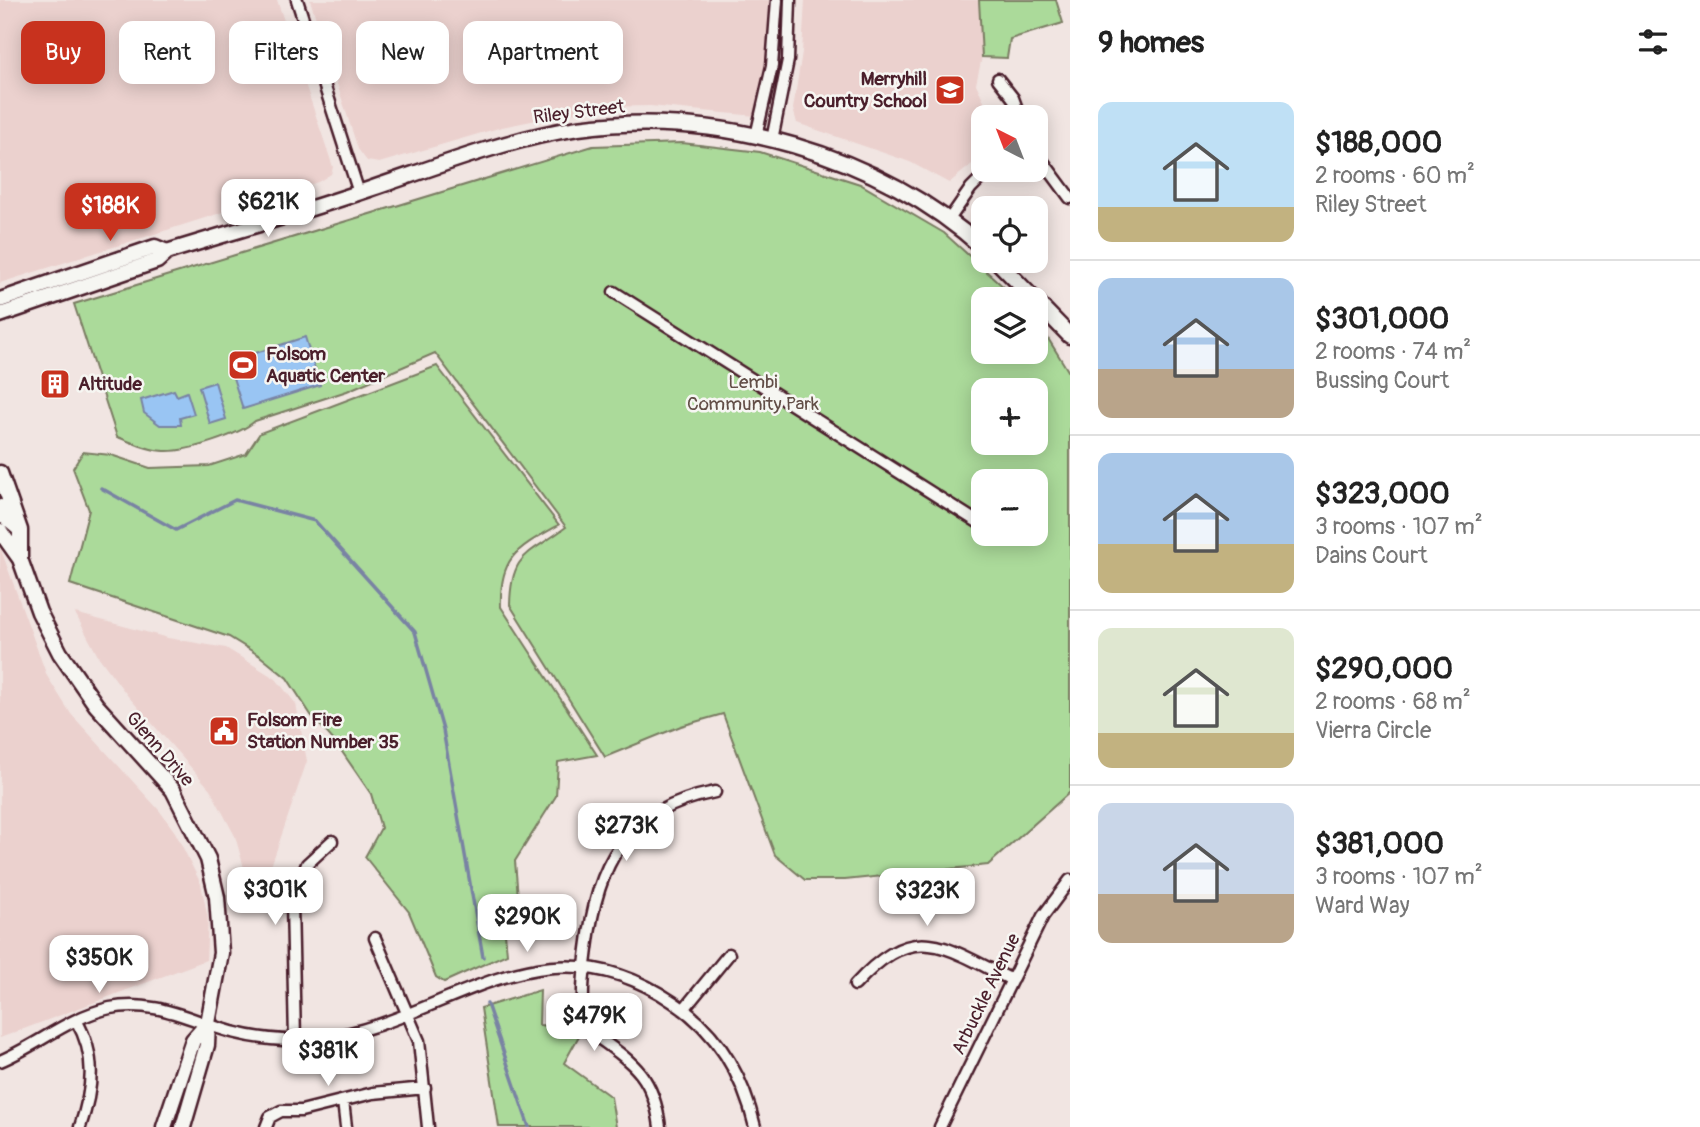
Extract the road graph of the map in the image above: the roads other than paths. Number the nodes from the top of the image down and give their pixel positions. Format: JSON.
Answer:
{"nodes":[{"id":1,"x":297,"y":0,"type":"edge"},
{"id":2,"x":777,"y":0,"type":"edge"},
{"id":3,"x":790,"y":0,"type":"edge"},
{"id":4,"x":998,"y":79,"type":"dead end"},
{"id":5,"x":1016,"y":105,"type":"edge"},
{"id":6,"x":755,"y":136,"type":"junction"},
{"id":7,"x":772,"y":140,"type":"junction"},
{"id":8,"x":1048,"y":168,"type":"edge"},
{"id":9,"x":977,"y":182,"type":"edge"},
{"id":10,"x":359,"y":193,"type":"junction"},
{"id":11,"x":1070,"y":198,"type":"edge"},
{"id":12,"x":948,"y":220,"type":"junction"},
{"id":13,"x":971,"y":239,"type":"edge"},
{"id":14,"x":167,"y":252,"type":"junction"},
{"id":15,"x":1009,"y":273,"type":"edge"},
{"id":16,"x":614,"y":292,"type":"dead end"},
{"id":17,"x":0,"y":300,"type":"edge"},
{"id":18,"x":0,"y":314,"type":"edge"},
{"id":19,"x":1070,"y":336,"type":"edge"},
{"id":20,"x":0,"y":473,"type":"edge"},
{"id":21,"x":0,"y":507,"type":"edge"},
{"id":22,"x":971,"y":518,"type":"edge"},
{"id":23,"x":20,"y":530,"type":"junction"},
{"id":24,"x":0,"y":531,"type":"edge"},
{"id":25,"x":20,"y":559,"type":"junction"},
{"id":26,"x":715,"y":792,"type":"dead end"},
{"id":27,"x":332,"y":841,"type":"dead end"},
{"id":28,"x":1070,"y":880,"type":"edge"},
{"id":29,"x":375,"y":938,"type":"dead end"},
{"id":30,"x":729,"y":954,"type":"dead end"},
{"id":31,"x":584,"y":968,"type":"junction"},
{"id":32,"x":1012,"y":980,"type":"junction"},
{"id":33,"x":855,"y":985,"type":"dead end"},
{"id":34,"x":684,"y":1009,"type":"junction"},
{"id":35,"x":407,"y":1013,"type":"junction"},
{"id":36,"x":76,"y":1020,"type":"junction"},
{"id":37,"x":208,"y":1023,"type":"junction"},
{"id":38,"x":295,"y":1040,"type":"junction"},
{"id":39,"x":0,"y":1060,"type":"edge"},
{"id":40,"x":425,"y":1088,"type":"junction"},
{"id":41,"x":343,"y":1101,"type":"junction"},
{"id":42,"x":80,"y":1127,"type":"edge"},
{"id":43,"x":164,"y":1127,"type":"edge"},
{"id":44,"x":183,"y":1127,"type":"edge"},
{"id":45,"x":266,"y":1127,"type":"edge"},
{"id":46,"x":346,"y":1127,"type":"edge"},
{"id":47,"x":428,"y":1127,"type":"edge"},
{"id":48,"x":660,"y":1127,"type":"edge"},
{"id":49,"x":755,"y":1127,"type":"edge"},
{"id":50,"x":940,"y":1127,"type":"edge"}],
"edges":[{"from":1,"to":10,"type":"street"},
{"from":2,"to":6,"type":"street"},
{"from":3,"to":7,"type":"street"},
{"from":4,"to":5,"type":"street"},
{"from":6,"to":7,"type":"main road","name":"Riley Street"},
{"from":6,"to":10,"type":"main road","name":"Riley Street"},
{"from":7,"to":12,"type":"main road","name":"Riley Street"},
{"from":8,"to":11,"type":"street"},
{"from":9,"to":12,"type":"street"},
{"from":10,"to":14,"type":"main road","name":"Riley Street"},
{"from":12,"to":13,"type":"main road","name":"Riley Street"},
{"from":14,"to":17,"type":"main road","name":"Riley Street"},
{"from":14,"to":18,"type":"main road","name":"Riley Street"},
{"from":15,"to":19,"type":"main road"},
{"from":16,"to":22,"type":"street"},
{"from":20,"to":23,"type":"main road","name":"Glenn Drive"},
{"from":21,"to":23,"type":"main road"},
{"from":23,"to":25,"type":"main road","name":"Glenn Drive"},
{"from":24,"to":25,"type":"main road","name":"Glenn Drive"},
{"from":25,"to":37,"type":"main road","name":"Glenn Drive"},
{"from":26,"to":31,"type":"street"},
{"from":27,"to":38,"type":"street"},
{"from":28,"to":32,"type":"street","name":"Arbuckle Avenue"},
{"from":29,"to":35,"type":"street"},
{"from":30,"to":34,"type":"street"},
{"from":31,"to":34,"type":"street"},
{"from":31,"to":35,"type":"street"},
{"from":31,"to":48,"type":"street"},
{"from":32,"to":33,"type":"street"},
{"from":32,"to":50,"type":"street","name":"Arbuckle Avenue"},
{"from":34,"to":49,"type":"street"},
{"from":35,"to":38,"type":"street"},
{"from":35,"to":40,"type":"street"},
{"from":36,"to":37,"type":"street"},
{"from":36,"to":39,"type":"street"},
{"from":36,"to":42,"type":"street"},
{"from":37,"to":38,"type":"street"},
{"from":37,"to":43,"type":"main road","name":"Glenn Drive"},
{"from":37,"to":44,"type":"main road","name":"Glenn Drive"},
{"from":40,"to":41,"type":"street"},
{"from":40,"to":47,"type":"street"},
{"from":41,"to":45,"type":"street"},
{"from":41,"to":46,"type":"street"}]}
